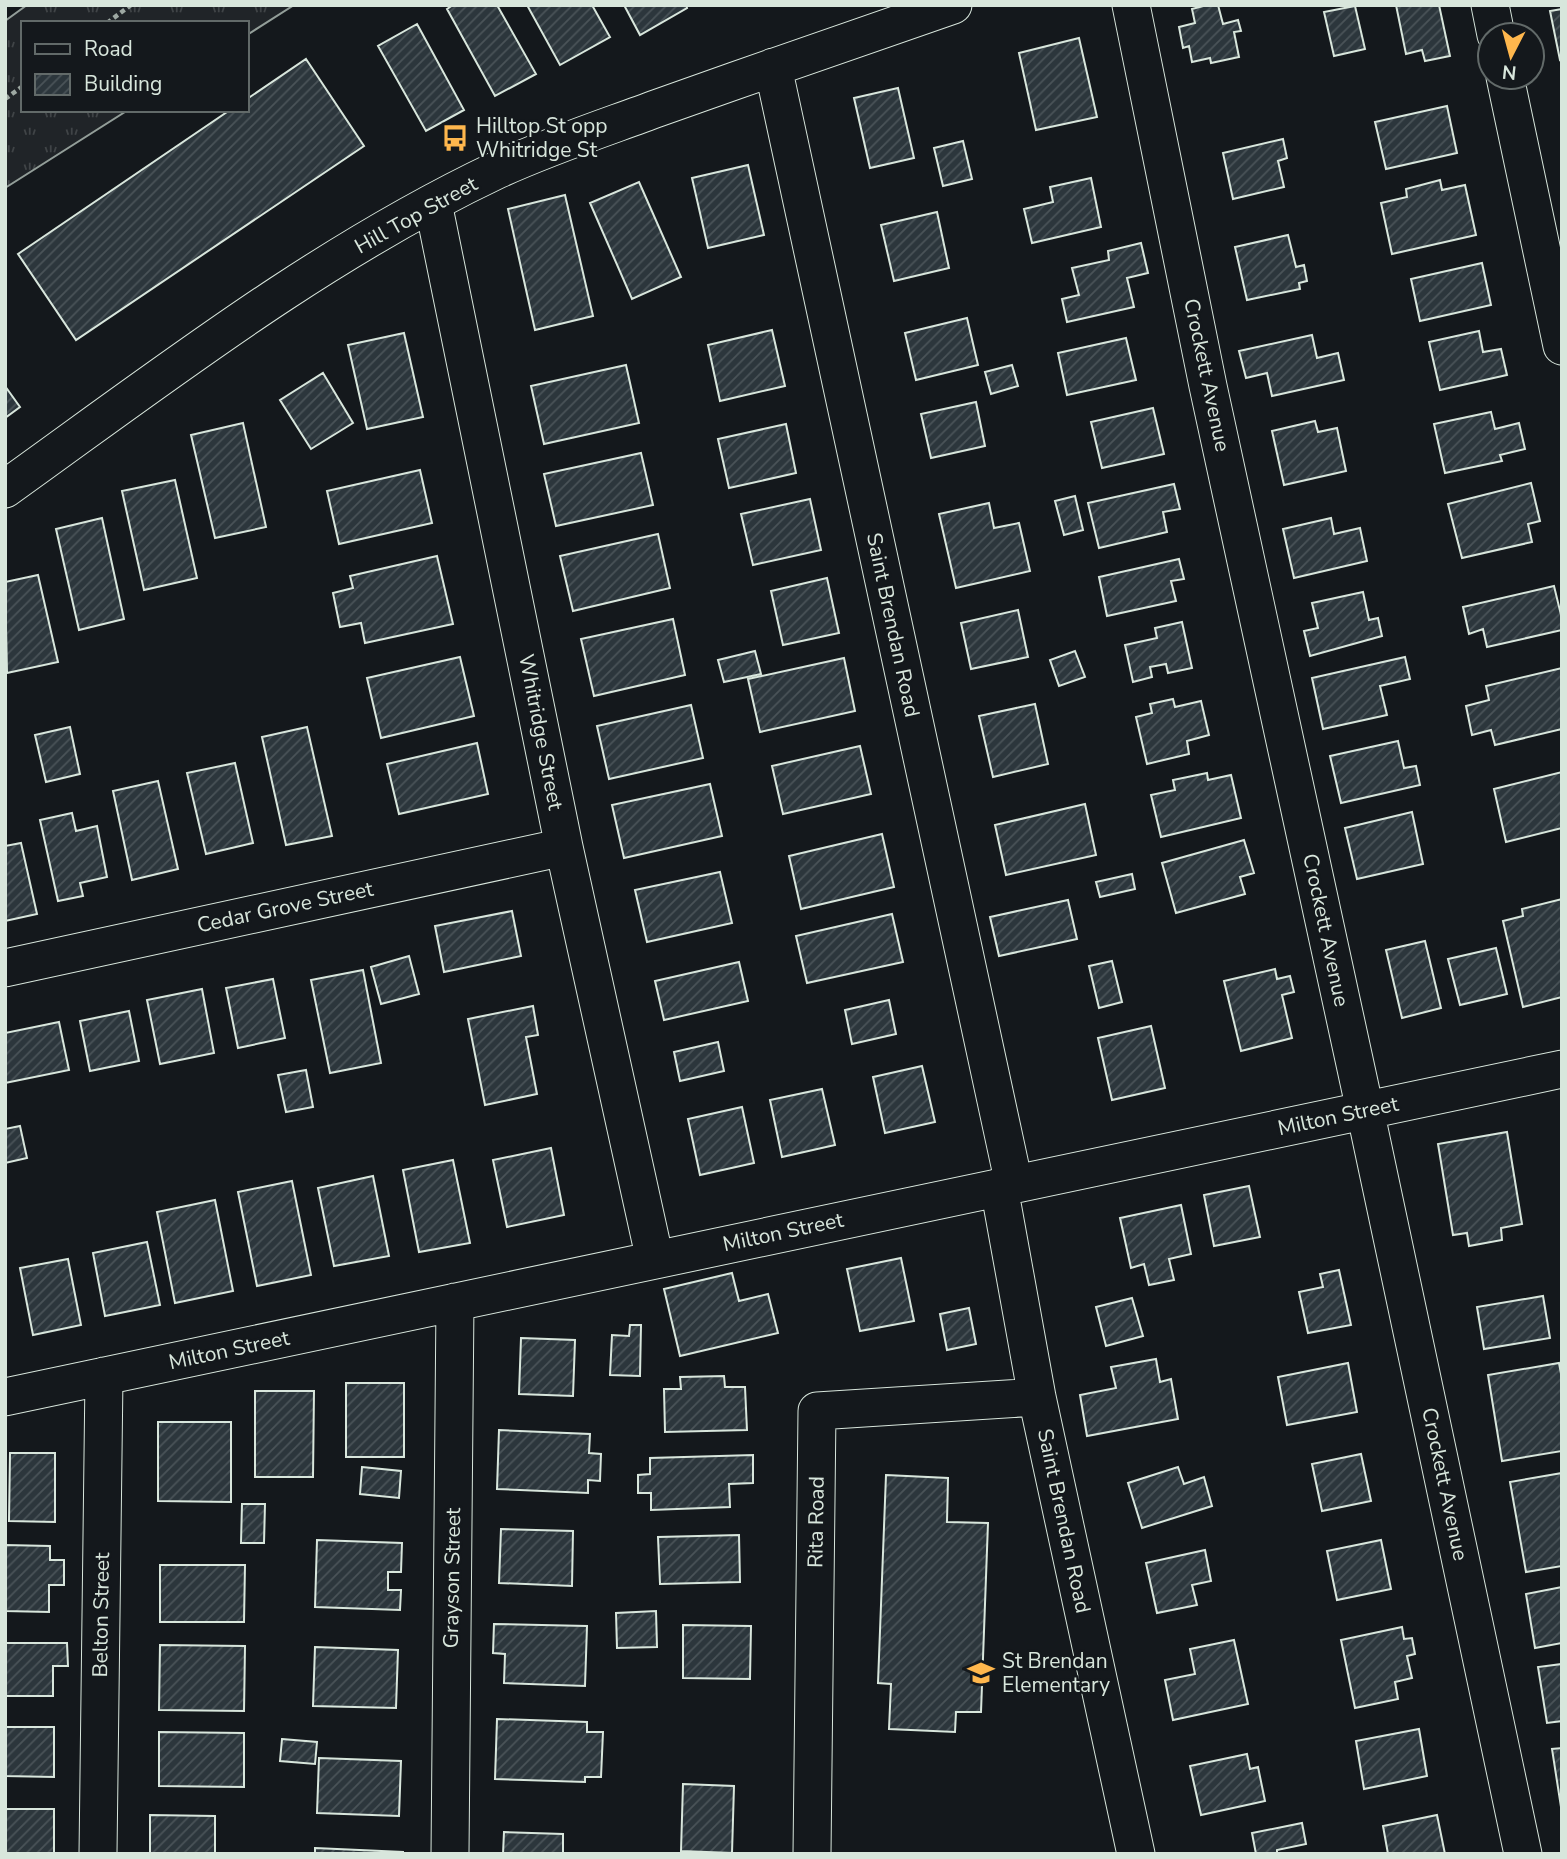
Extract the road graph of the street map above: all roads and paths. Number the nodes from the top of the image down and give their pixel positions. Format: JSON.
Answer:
{"nodes":[{"id":1,"x":131,"y":5,"type":"edge"},
{"id":2,"x":953,"y":5,"type":"edge"},
{"id":3,"x":1131,"y":5,"type":"edge"},
{"id":4,"x":110,"y":21,"type":"edge"},
{"id":5,"x":773,"y":66,"type":"junction"},
{"id":6,"x":21,"y":87,"type":"edge"},
{"id":7,"x":1508,"y":91,"type":"edge"},
{"id":8,"x":5,"y":99,"type":"edge"},
{"id":9,"x":433,"y":203,"type":"junction"},
{"id":10,"x":1562,"y":346,"type":"edge"},
{"id":11,"x":5,"y":489,"type":"edge"},
{"id":12,"x":564,"y":847,"type":"junction"},
{"id":13,"x":5,"y":968,"type":"edge"},
{"id":14,"x":1562,"y":1069,"type":"edge"},
{"id":15,"x":1365,"y":1110,"type":"junction"},
{"id":16,"x":1006,"y":1186,"type":"junction"},
{"id":17,"x":655,"y":1260,"type":"junction"},
{"id":18,"x":455,"y":1302,"type":"junction"},
{"id":19,"x":104,"y":1376,"type":"junction"},
{"id":20,"x":5,"y":1397,"type":"edge"},
{"id":21,"x":1037,"y":1397,"type":"junction"},
{"id":22,"x":98,"y":1854,"type":"edge"},
{"id":23,"x":450,"y":1854,"type":"edge"},
{"id":24,"x":812,"y":1854,"type":"edge"},
{"id":25,"x":1136,"y":1854,"type":"edge"},
{"id":26,"x":1523,"y":1854,"type":"edge"}],
"edges":[{"from":1,"to":4,"type":"path"},
{"from":2,"to":5,"type":"street","name":"Hill Top Street"},
{"from":3,"to":15,"type":"street","name":"Crockett Avenue"},
{"from":5,"to":9,"type":"street","name":"Hill Top Street"},
{"from":5,"to":16,"type":"street","name":"Saint Brendan Road"},
{"from":6,"to":8,"type":"path"},
{"from":7,"to":10,"type":"street"},
{"from":9,"to":11,"type":"street","name":"Hill Top Street"},
{"from":9,"to":12,"type":"street","name":"Whitridge Street"},
{"from":12,"to":13,"type":"street","name":"Cedar Grove Street"},
{"from":12,"to":17,"type":"street","name":"Whitridge Street"},
{"from":14,"to":15,"type":"street","name":"Milton Street"},
{"from":15,"to":16,"type":"street","name":"Milton Street"},
{"from":15,"to":26,"type":"street","name":"Crockett Avenue"},
{"from":16,"to":17,"type":"street","name":"Milton Street"},
{"from":16,"to":21,"type":"street","name":"Saint Brendan Road"},
{"from":17,"to":18,"type":"street","name":"Milton Street"},
{"from":18,"to":19,"type":"street","name":"Milton Street"},
{"from":18,"to":23,"type":"street","name":"Grayson Street"},
{"from":19,"to":20,"type":"street","name":"Milton Street"},
{"from":19,"to":22,"type":"street","name":"Belton Street"},
{"from":21,"to":24,"type":"street","name":"Rita Road"},
{"from":21,"to":25,"type":"street","name":"Saint Brendan Road"}]}
